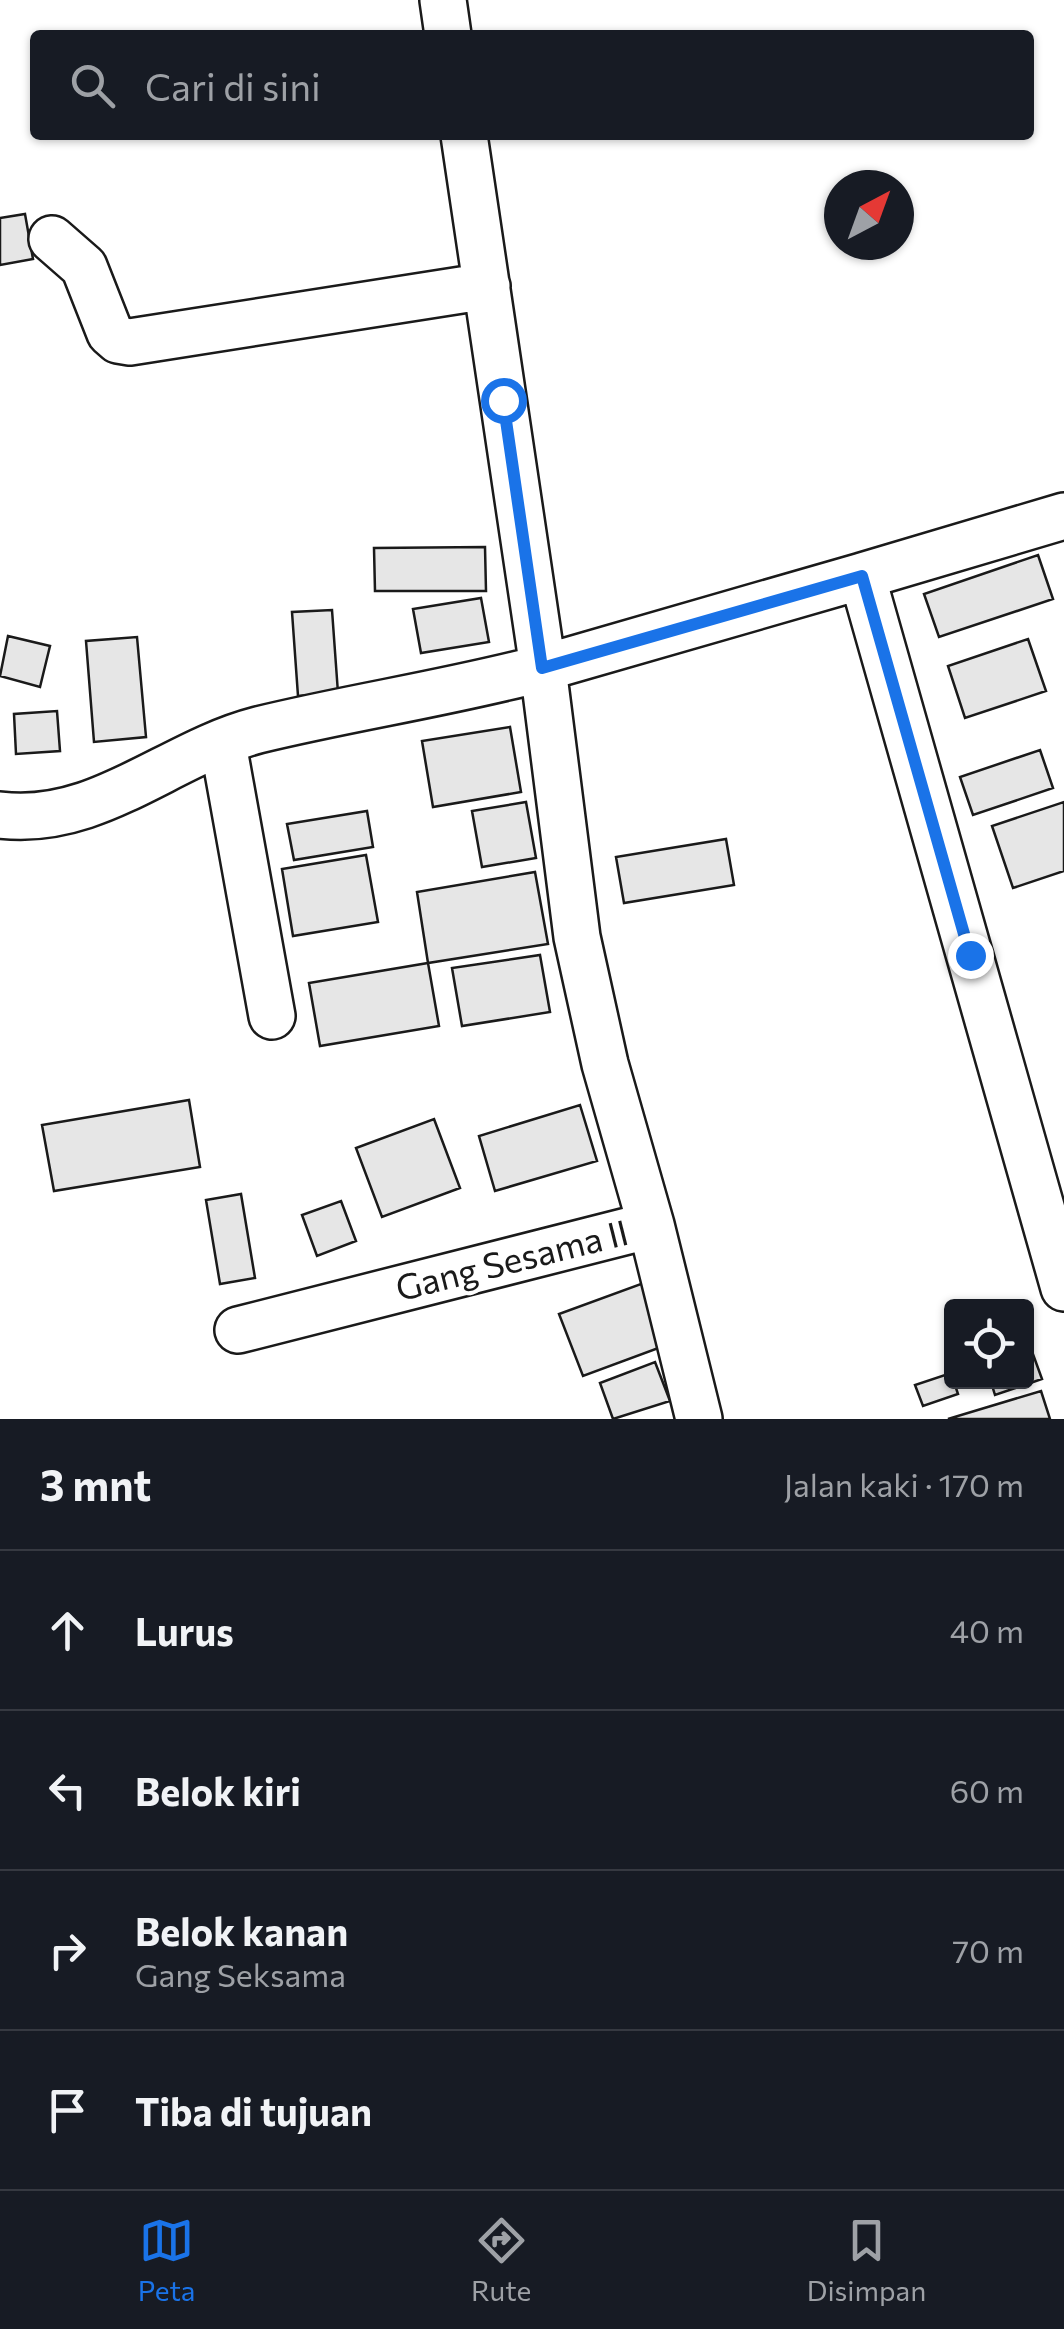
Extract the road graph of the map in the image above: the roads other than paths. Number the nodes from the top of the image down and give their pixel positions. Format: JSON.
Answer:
{"nodes":[{"id":1,"x":443,"y":0,"type":"edge"},
{"id":2,"x":447,"y":30,"type":"edge"},
{"id":3,"x":465,"y":140,"type":"edge"},
{"id":4,"x":52,"y":239,"type":"dead end"},
{"id":5,"x":486,"y":286,"type":"junction"},
{"id":6,"x":1064,"y":516,"type":"edge"},
{"id":7,"x":862,"y":576,"type":"junction"},
{"id":8,"x":542,"y":668,"type":"junction"},
{"id":9,"x":223,"y":744,"type":"junction"},
{"id":10,"x":0,"y":814,"type":"edge"},
{"id":11,"x":272,"y":1016,"type":"dead end"},
{"id":12,"x":651,"y":1226,"type":"junction"},
{"id":13,"x":1057,"y":1239,"type":"edge"},
{"id":14,"x":1064,"y":1288,"type":"edge"},
{"id":15,"x":238,"y":1330,"type":"dead end"},
{"id":16,"x":699,"y":1419,"type":"edge"}],
"edges":[{"from":1,"to":2,"type":"street"},
{"from":3,"to":5,"type":"street"},
{"from":4,"to":5,"type":"street"},
{"from":5,"to":8,"type":"street"},
{"from":6,"to":7,"type":"street"},
{"from":7,"to":8,"type":"street"},
{"from":7,"to":13,"type":"street"},
{"from":8,"to":9,"type":"street"},
{"from":8,"to":12,"type":"street"},
{"from":9,"to":10,"type":"street"},
{"from":9,"to":11,"type":"street"},
{"from":12,"to":15,"type":"street","name":"Gang Sesama II"},
{"from":12,"to":16,"type":"street","name":"Gang Sesama II"},
{"from":13,"to":14,"type":"street"}]}
